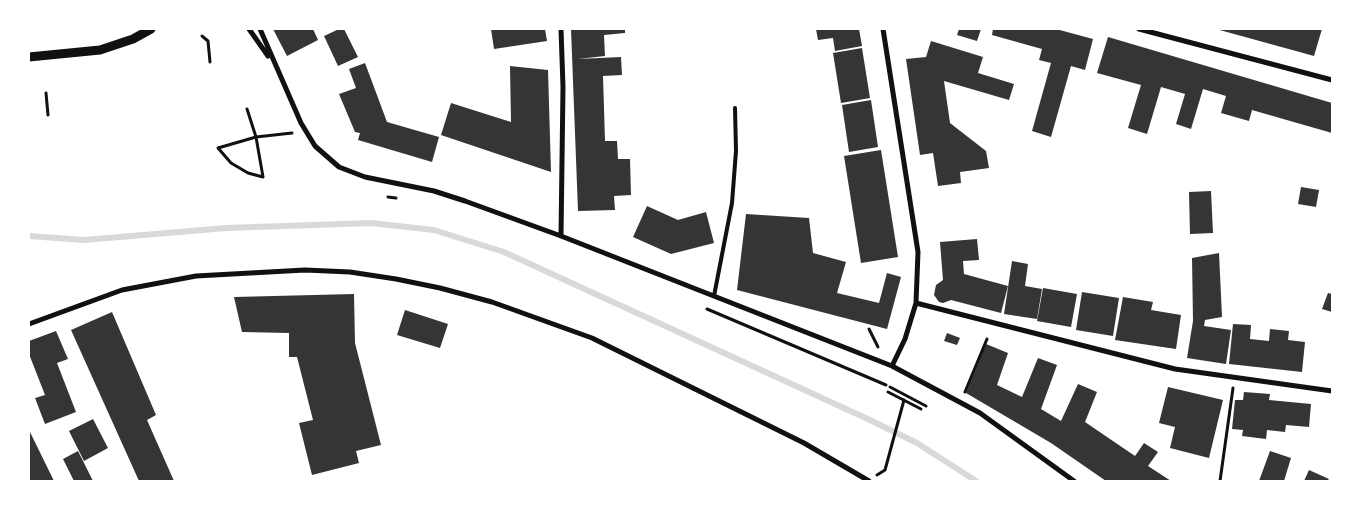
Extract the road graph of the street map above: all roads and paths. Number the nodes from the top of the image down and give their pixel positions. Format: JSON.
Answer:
{"nodes":[{"id":1,"x":151,"y":29,"type":"edge"},
{"id":2,"x":249,"y":29,"type":"edge"},
{"id":3,"x":260,"y":29,"type":"edge"},
{"id":4,"x":560,"y":29,"type":"edge"},
{"id":5,"x":883,"y":29,"type":"edge"},
{"id":6,"x":1139,"y":29,"type":"edge"},
{"id":7,"x":202,"y":36,"type":"dead end"},
{"id":8,"x":29,"y":56,"type":"edge"},
{"id":9,"x":210,"y":62,"type":"dead end"},
{"id":10,"x":274,"y":64,"type":"junction"},
{"id":11,"x":1332,"y":80,"type":"edge"},
{"id":12,"x":46,"y":93,"type":"dead end"},
{"id":13,"x":735,"y":108,"type":"dead end"},
{"id":14,"x":247,"y":109,"type":"dead end"},
{"id":15,"x":48,"y":115,"type":"dead end"},
{"id":16,"x":296,"y":133,"type":"dead end"},
{"id":17,"x":256,"y":137,"type":"junction"},
{"id":18,"x":388,"y":197,"type":"dead end"},
{"id":19,"x":402,"y":199,"type":"dead end"},
{"id":20,"x":561,"y":236,"type":"junction"},
{"id":21,"x":714,"y":296,"type":"junction"},
{"id":22,"x":916,"y":303,"type":"junction"},
{"id":23,"x":706,"y":308,"type":"dead end"},
{"id":24,"x":29,"y":324,"type":"edge"},
{"id":25,"x":869,"y":329,"type":"dead end"},
{"id":26,"x":987,"y":339,"type":"dead end"},
{"id":27,"x":878,"y":348,"type":"dead end"},
{"id":28,"x":892,"y":366,"type":"junction"},
{"id":29,"x":1233,"y":388,"type":"dead end"},
{"id":30,"x":1332,"y":391,"type":"edge"},
{"id":31,"x":888,"y":392,"type":"dead end"},
{"id":32,"x":964,"y":395,"type":"dead end"},
{"id":33,"x":904,"y":400,"type":"junction"},
{"id":34,"x":926,"y":406,"type":"dead end"},
{"id":35,"x":921,"y":409,"type":"dead end"},
{"id":36,"x":885,"y":470,"type":"dead end"},
{"id":37,"x":869,"y":481,"type":"edge"},
{"id":38,"x":1074,"y":481,"type":"edge"},
{"id":39,"x":1220,"y":481,"type":"edge"}],
"edges":[{"from":1,"to":8,"type":"street"},
{"from":2,"to":10,"type":"street"},
{"from":3,"to":10,"type":"street"},
{"from":4,"to":20,"type":"street"},
{"from":5,"to":22,"type":"street"},
{"from":6,"to":11,"type":"street"},
{"from":7,"to":9,"type":"path"},
{"from":10,"to":20,"type":"street"},
{"from":12,"to":15,"type":"path"},
{"from":13,"to":21,"type":"lane"},
{"from":14,"to":17,"type":"path"},
{"from":16,"to":17,"type":"path"},
{"from":17,"to":17,"type":"path"},
{"from":18,"to":19,"type":"path"},
{"from":20,"to":21,"type":"street"},
{"from":21,"to":28,"type":"street"},
{"from":22,"to":28,"type":"street"},
{"from":22,"to":30,"type":"street"},
{"from":23,"to":34,"type":"path"},
{"from":24,"to":37,"type":"street"},
{"from":25,"to":27,"type":"path"},
{"from":26,"to":32,"type":"path"},
{"from":28,"to":38,"type":"street"},
{"from":29,"to":39,"type":"path"},
{"from":31,"to":33,"type":"path"},
{"from":33,"to":35,"type":"path"},
{"from":33,"to":36,"type":"path"}]}
